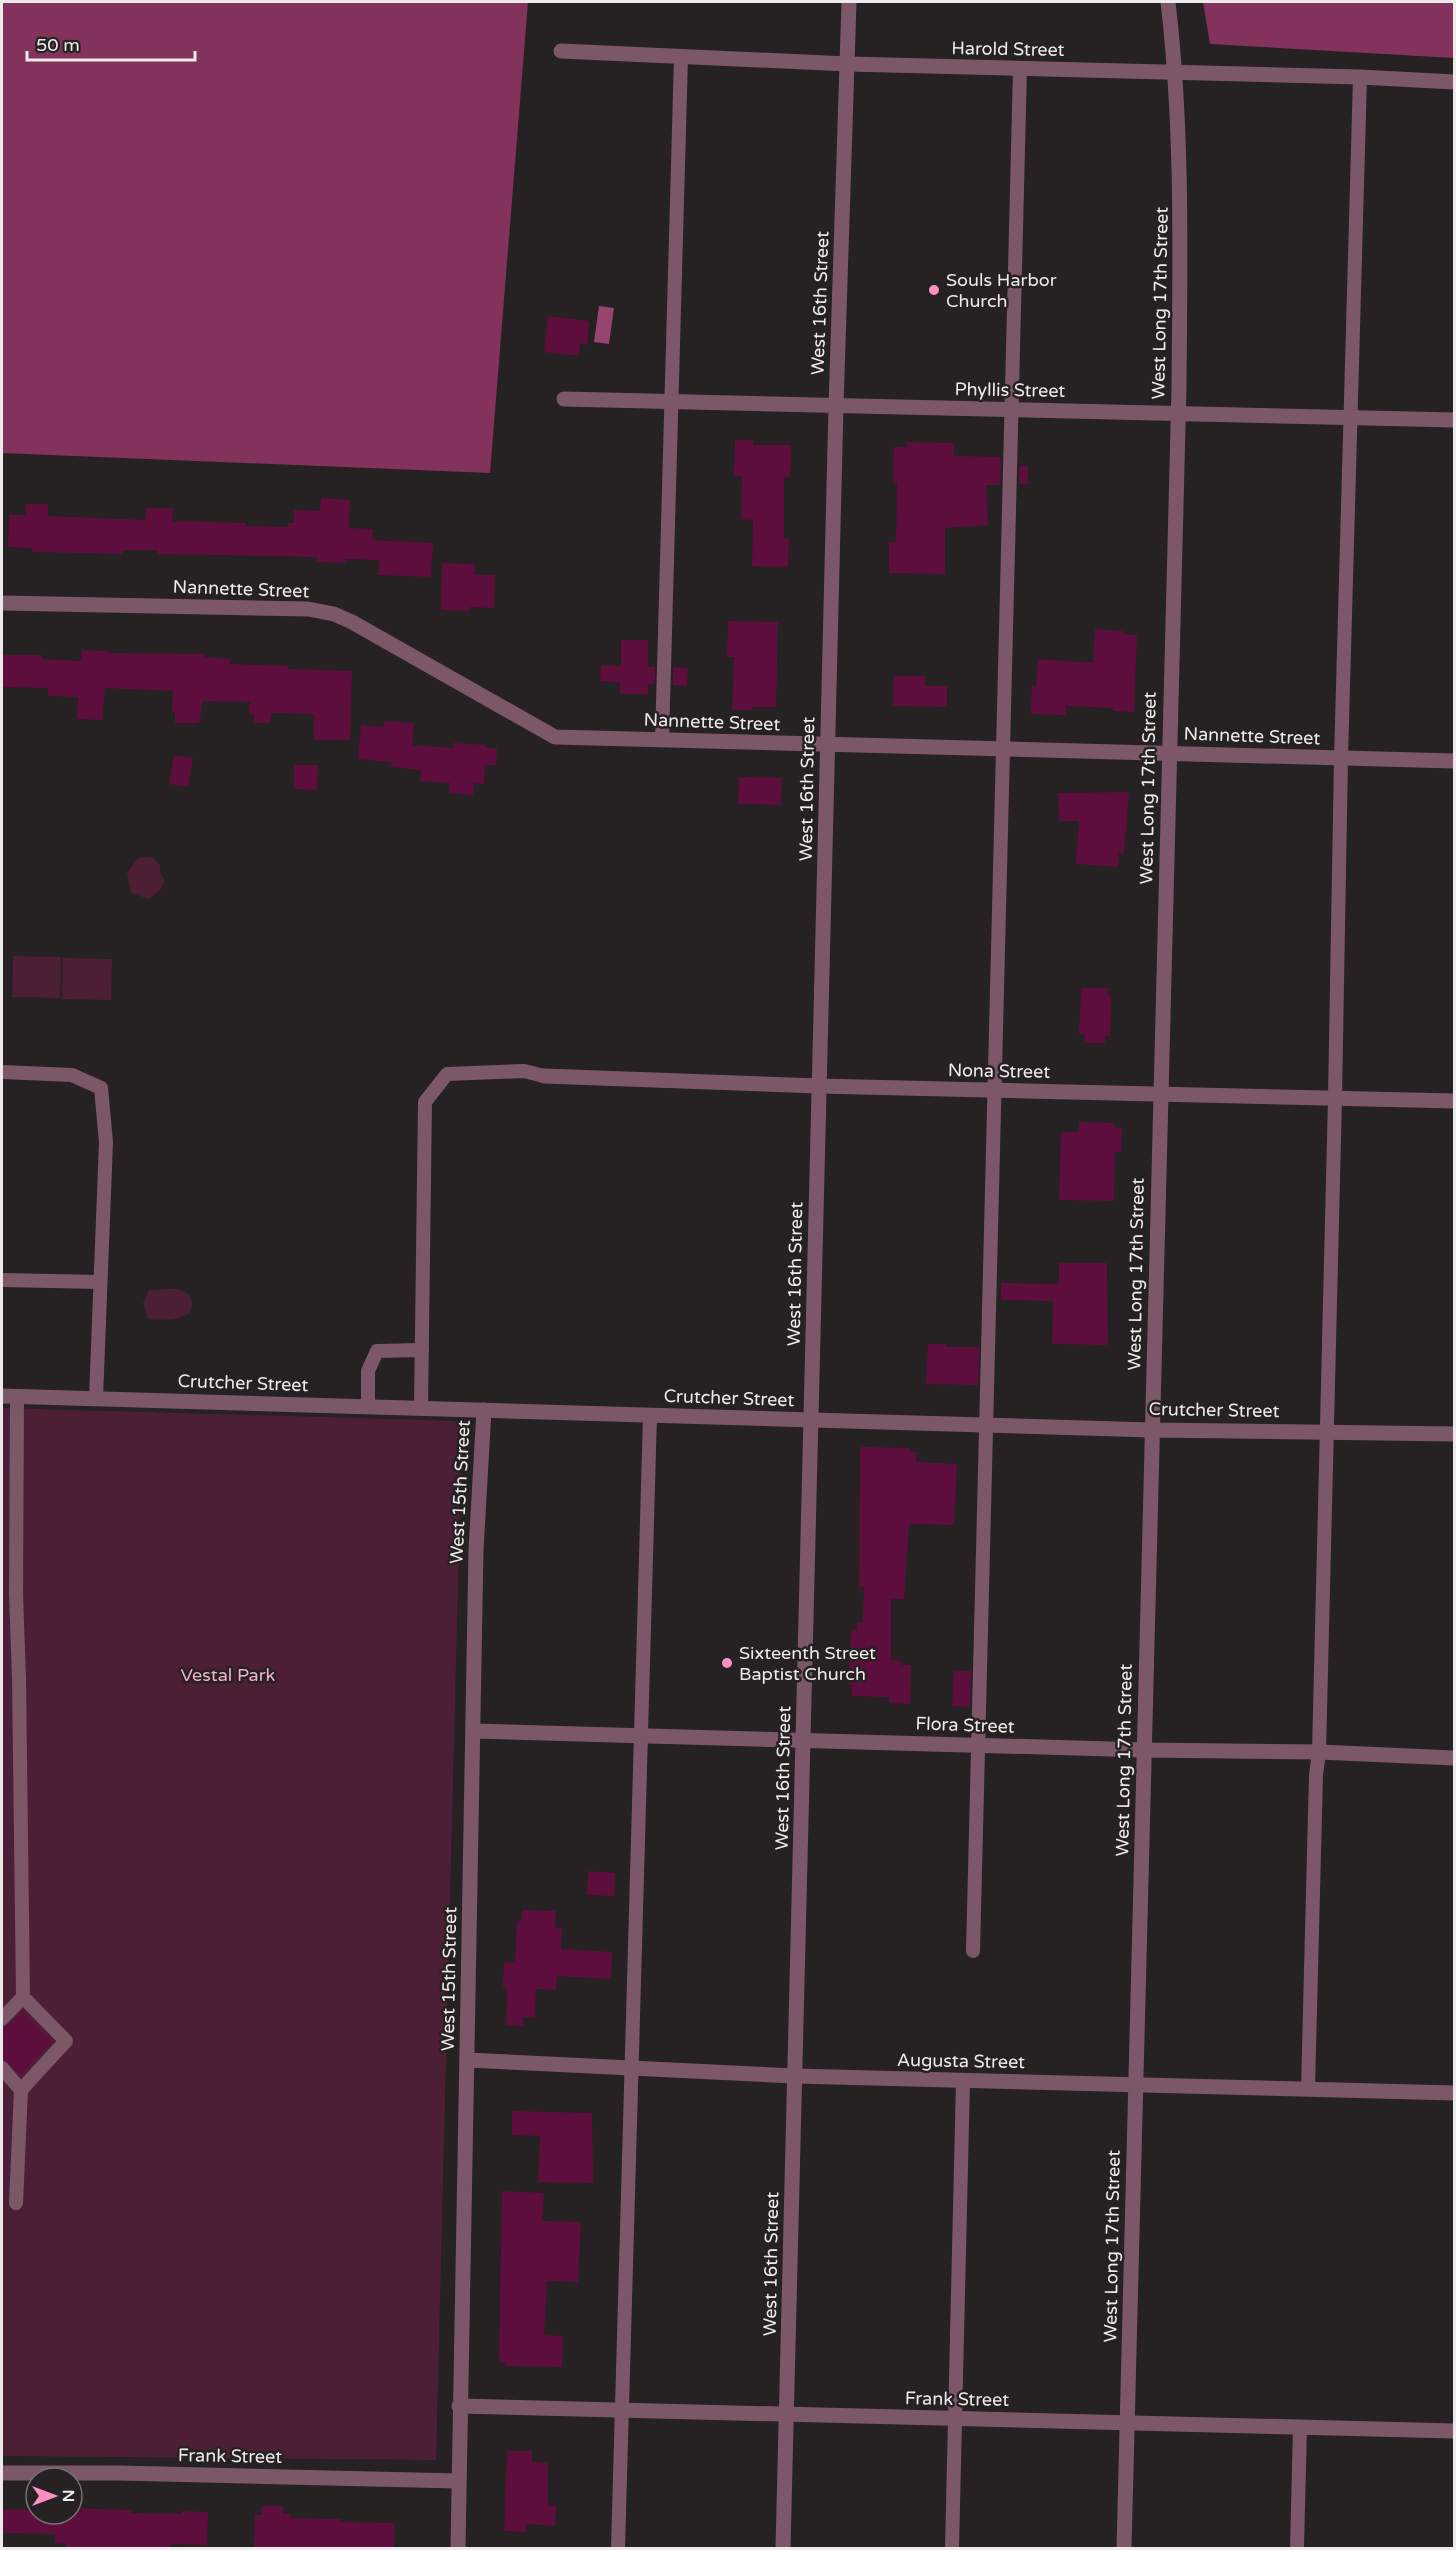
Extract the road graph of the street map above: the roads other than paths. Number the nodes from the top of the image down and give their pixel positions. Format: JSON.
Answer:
{"nodes":[{"id":1,"x":849,"y":2,"type":"edge"},
{"id":2,"x":1168,"y":2,"type":"edge"},
{"id":3,"x":561,"y":51,"type":"dead end"},
{"id":4,"x":681,"y":57,"type":"junction"},
{"id":5,"x":848,"y":64,"type":"junction"},
{"id":6,"x":1020,"y":69,"type":"junction"},
{"id":7,"x":1176,"y":72,"type":"junction"},
{"id":8,"x":1360,"y":77,"type":"junction"},
{"id":9,"x":1455,"y":82,"type":"edge"},
{"id":10,"x":564,"y":399,"type":"dead end"},
{"id":11,"x":671,"y":402,"type":"junction"},
{"id":12,"x":836,"y":406,"type":"junction"},
{"id":13,"x":1011,"y":410,"type":"junction"},
{"id":14,"x":1177,"y":414,"type":"junction"},
{"id":15,"x":1350,"y":418,"type":"junction"},
{"id":16,"x":1455,"y":420,"type":"edge"},
{"id":17,"x":2,"y":603,"type":"edge"},
{"id":18,"x":662,"y":740,"type":"junction"},
{"id":19,"x":828,"y":744,"type":"junction"},
{"id":20,"x":1003,"y":749,"type":"junction"},
{"id":21,"x":1168,"y":753,"type":"junction"},
{"id":22,"x":1341,"y":758,"type":"junction"},
{"id":23,"x":1455,"y":761,"type":"edge"},
{"id":24,"x":2,"y":1072,"type":"edge"},
{"id":25,"x":544,"y":1076,"type":"joint"},
{"id":26,"x":819,"y":1086,"type":"junction"},
{"id":27,"x":994,"y":1090,"type":"junction"},
{"id":28,"x":1160,"y":1094,"type":"junction"},
{"id":29,"x":1335,"y":1098,"type":"junction"},
{"id":30,"x":1455,"y":1101,"type":"edge"},
{"id":31,"x":2,"y":1280,"type":"edge"},
{"id":32,"x":100,"y":1282,"type":"junction"},
{"id":33,"x":422,"y":1350,"type":"junction"},
{"id":34,"x":2,"y":1396,"type":"edge"},
{"id":35,"x":17,"y":1396,"type":"junction"},
{"id":36,"x":96,"y":1398,"type":"junction"},
{"id":37,"x":368,"y":1406,"type":"junction"},
{"id":38,"x":421,"y":1408,"type":"junction"},
{"id":39,"x":484,"y":1410,"type":"junction"},
{"id":40,"x":650,"y":1415,"type":"junction"},
{"id":41,"x":811,"y":1420,"type":"junction"},
{"id":42,"x":986,"y":1425,"type":"junction"},
{"id":43,"x":1152,"y":1430,"type":"junction"},
{"id":44,"x":1326,"y":1431,"type":"junction"},
{"id":45,"x":1455,"y":1434,"type":"edge"},
{"id":46,"x":9,"y":1594,"type":"edge"},
{"id":47,"x":474,"y":1731,"type":"junction"},
{"id":48,"x":641,"y":1736,"type":"junction"},
{"id":49,"x":803,"y":1740,"type":"junction"},
{"id":50,"x":978,"y":1745,"type":"junction"},
{"id":51,"x":1144,"y":1750,"type":"junction"},
{"id":52,"x":1319,"y":1752,"type":"junction"},
{"id":53,"x":1455,"y":1758,"type":"edge"},
{"id":54,"x":973,"y":1951,"type":"dead end"},
{"id":55,"x":23,"y":1997,"type":"junction"},
{"id":56,"x":2,"y":2019,"type":"edge"},
{"id":57,"x":466,"y":2060,"type":"junction"},
{"id":58,"x":632,"y":2067,"type":"junction"},
{"id":59,"x":2,"y":2068,"type":"edge"},
{"id":60,"x":795,"y":2076,"type":"junction"},
{"id":61,"x":963,"y":2081,"type":"junction"},
{"id":62,"x":1135,"y":2085,"type":"junction"},
{"id":63,"x":1308,"y":2088,"type":"junction"},
{"id":64,"x":21,"y":2090,"type":"junction"},
{"id":65,"x":1455,"y":2093,"type":"edge"},
{"id":66,"x":16,"y":2204,"type":"dead end"},
{"id":67,"x":459,"y":2406,"type":"junction"},
{"id":68,"x":621,"y":2410,"type":"junction"},
{"id":69,"x":786,"y":2414,"type":"junction"},
{"id":70,"x":955,"y":2419,"type":"junction"},
{"id":71,"x":1127,"y":2423,"type":"junction"},
{"id":72,"x":1300,"y":2428,"type":"junction"},
{"id":73,"x":1455,"y":2432,"type":"edge"},
{"id":74,"x":2,"y":2473,"type":"edge"},
{"id":75,"x":458,"y":2481,"type":"junction"},
{"id":76,"x":458,"y":2548,"type":"edge"},
{"id":77,"x":618,"y":2548,"type":"edge"},
{"id":78,"x":783,"y":2548,"type":"edge"},
{"id":79,"x":952,"y":2548,"type":"edge"},
{"id":80,"x":1124,"y":2548,"type":"edge"},
{"id":81,"x":1297,"y":2548,"type":"edge"}],
"edges":[{"from":1,"to":5,"type":"street","name":"West 16th Street"},
{"from":2,"to":7,"type":"street","name":"West Long 17th Street"},
{"from":3,"to":4,"type":"street","name":"Harold Street"},
{"from":4,"to":5,"type":"street","name":"Harold Street"},
{"from":4,"to":11,"type":"lane"},
{"from":5,"to":6,"type":"street","name":"Harold Street"},
{"from":5,"to":12,"type":"street","name":"West 16th Street"},
{"from":6,"to":7,"type":"street","name":"Harold Street"},
{"from":6,"to":13,"type":"lane"},
{"from":7,"to":8,"type":"street","name":"Harold Street"},
{"from":7,"to":14,"type":"street","name":"West Long 17th Street"},
{"from":8,"to":9,"type":"street","name":"Harold Street"},
{"from":8,"to":15,"type":"lane"},
{"from":10,"to":11,"type":"street","name":"Phyllis Street"},
{"from":11,"to":12,"type":"street","name":"Phyllis Street"},
{"from":11,"to":18,"type":"lane"},
{"from":12,"to":13,"type":"street","name":"Phyllis Street"},
{"from":12,"to":19,"type":"street","name":"West 16th Street"},
{"from":13,"to":14,"type":"street","name":"Phyllis Street"},
{"from":13,"to":20,"type":"lane"},
{"from":14,"to":15,"type":"street","name":"Phyllis Street"},
{"from":14,"to":21,"type":"street","name":"West Long 17th Street"},
{"from":15,"to":16,"type":"street","name":"Phyllis Street"},
{"from":15,"to":22,"type":"lane"},
{"from":17,"to":18,"type":"street","name":"Nannette Street"},
{"from":18,"to":19,"type":"street","name":"Nannette Street"},
{"from":19,"to":20,"type":"street","name":"Nannette Street"},
{"from":19,"to":26,"type":"street","name":"West 16th Street"},
{"from":20,"to":21,"type":"street","name":"Nannette Street"},
{"from":20,"to":27,"type":"lane"},
{"from":21,"to":22,"type":"street","name":"Nannette Street"},
{"from":21,"to":28,"type":"street","name":"West Long 17th Street"},
{"from":22,"to":23,"type":"street","name":"Nannette Street"},
{"from":22,"to":29,"type":"lane"},
{"from":24,"to":32,"type":"lane"},
{"from":25,"to":26,"type":"street","name":"Nona Street"},
{"from":25,"to":33,"type":"lane"},
{"from":26,"to":27,"type":"street","name":"Nona Street"},
{"from":26,"to":41,"type":"street","name":"West 16th Street"},
{"from":27,"to":28,"type":"street","name":"Nona Street"},
{"from":27,"to":42,"type":"lane"},
{"from":28,"to":29,"type":"street","name":"Nona Street"},
{"from":28,"to":43,"type":"street","name":"West Long 17th Street"},
{"from":29,"to":30,"type":"street","name":"Nona Street"},
{"from":29,"to":44,"type":"lane"},
{"from":31,"to":32,"type":"lane"},
{"from":32,"to":36,"type":"lane"},
{"from":33,"to":37,"type":"lane"},
{"from":33,"to":38,"type":"lane"},
{"from":34,"to":35,"type":"street","name":"Crutcher Street"},
{"from":35,"to":36,"type":"street","name":"Crutcher Street"},
{"from":35,"to":46,"type":"lane"},
{"from":36,"to":37,"type":"street","name":"Crutcher Street"},
{"from":37,"to":38,"type":"street","name":"Crutcher Street"},
{"from":38,"to":39,"type":"street","name":"Crutcher Street"},
{"from":39,"to":40,"type":"street","name":"Crutcher Street"},
{"from":39,"to":47,"type":"street","name":"West 15th Street"},
{"from":40,"to":41,"type":"street","name":"Crutcher Street"},
{"from":40,"to":48,"type":"lane"},
{"from":41,"to":42,"type":"street","name":"Crutcher Street"},
{"from":41,"to":49,"type":"street","name":"West 16th Street"},
{"from":42,"to":43,"type":"street","name":"Crutcher Street"},
{"from":42,"to":50,"type":"lane"},
{"from":43,"to":44,"type":"street","name":"Crutcher Street"},
{"from":43,"to":51,"type":"street","name":"West Long 17th Street"},
{"from":44,"to":45,"type":"street","name":"Crutcher Street"},
{"from":44,"to":52,"type":"lane"},
{"from":46,"to":55,"type":"lane"},
{"from":47,"to":48,"type":"street","name":"Flora Street"},
{"from":47,"to":57,"type":"street","name":"West 15th Street"},
{"from":48,"to":49,"type":"street","name":"Flora Street"},
{"from":48,"to":58,"type":"lane"},
{"from":49,"to":50,"type":"street","name":"Flora Street"},
{"from":49,"to":60,"type":"street","name":"West 16th Street"},
{"from":50,"to":51,"type":"street","name":"Flora Street"},
{"from":50,"to":54,"type":"lane"},
{"from":51,"to":52,"type":"street","name":"Flora Street"},
{"from":51,"to":62,"type":"street","name":"West Long 17th Street"},
{"from":52,"to":53,"type":"street","name":"Flora Street"},
{"from":52,"to":63,"type":"lane"},
{"from":55,"to":56,"type":"lane"},
{"from":55,"to":64,"type":"lane"},
{"from":57,"to":58,"type":"street","name":"Augusta Street"},
{"from":57,"to":67,"type":"street","name":"West 15th Street"},
{"from":58,"to":60,"type":"street","name":"Augusta Street"},
{"from":58,"to":68,"type":"lane"},
{"from":59,"to":64,"type":"lane"},
{"from":60,"to":61,"type":"street","name":"Augusta Street"},
{"from":60,"to":69,"type":"street","name":"West 16th Street"},
{"from":61,"to":62,"type":"street","name":"Augusta Street"},
{"from":61,"to":70,"type":"lane"},
{"from":62,"to":63,"type":"street","name":"Augusta Street"},
{"from":62,"to":71,"type":"street","name":"West Long 17th Street"},
{"from":63,"to":65,"type":"street","name":"Augusta Street"},
{"from":64,"to":66,"type":"lane"},
{"from":67,"to":68,"type":"street","name":"Frank Street"},
{"from":67,"to":75,"type":"street","name":"West 15th Street"},
{"from":68,"to":69,"type":"street","name":"Frank Street"},
{"from":68,"to":77,"type":"lane"},
{"from":69,"to":70,"type":"street","name":"Frank Street"},
{"from":69,"to":78,"type":"street","name":"West 16th Street"},
{"from":70,"to":71,"type":"street","name":"Frank Street"},
{"from":70,"to":79,"type":"lane"},
{"from":71,"to":72,"type":"street","name":"Frank Street"},
{"from":71,"to":80,"type":"street","name":"West Long 17th Street"},
{"from":72,"to":73,"type":"street","name":"Frank Street"},
{"from":72,"to":81,"type":"lane"},
{"from":74,"to":75,"type":"street","name":"Frank Street"},
{"from":75,"to":76,"type":"street","name":"West 15th Street"}]}
